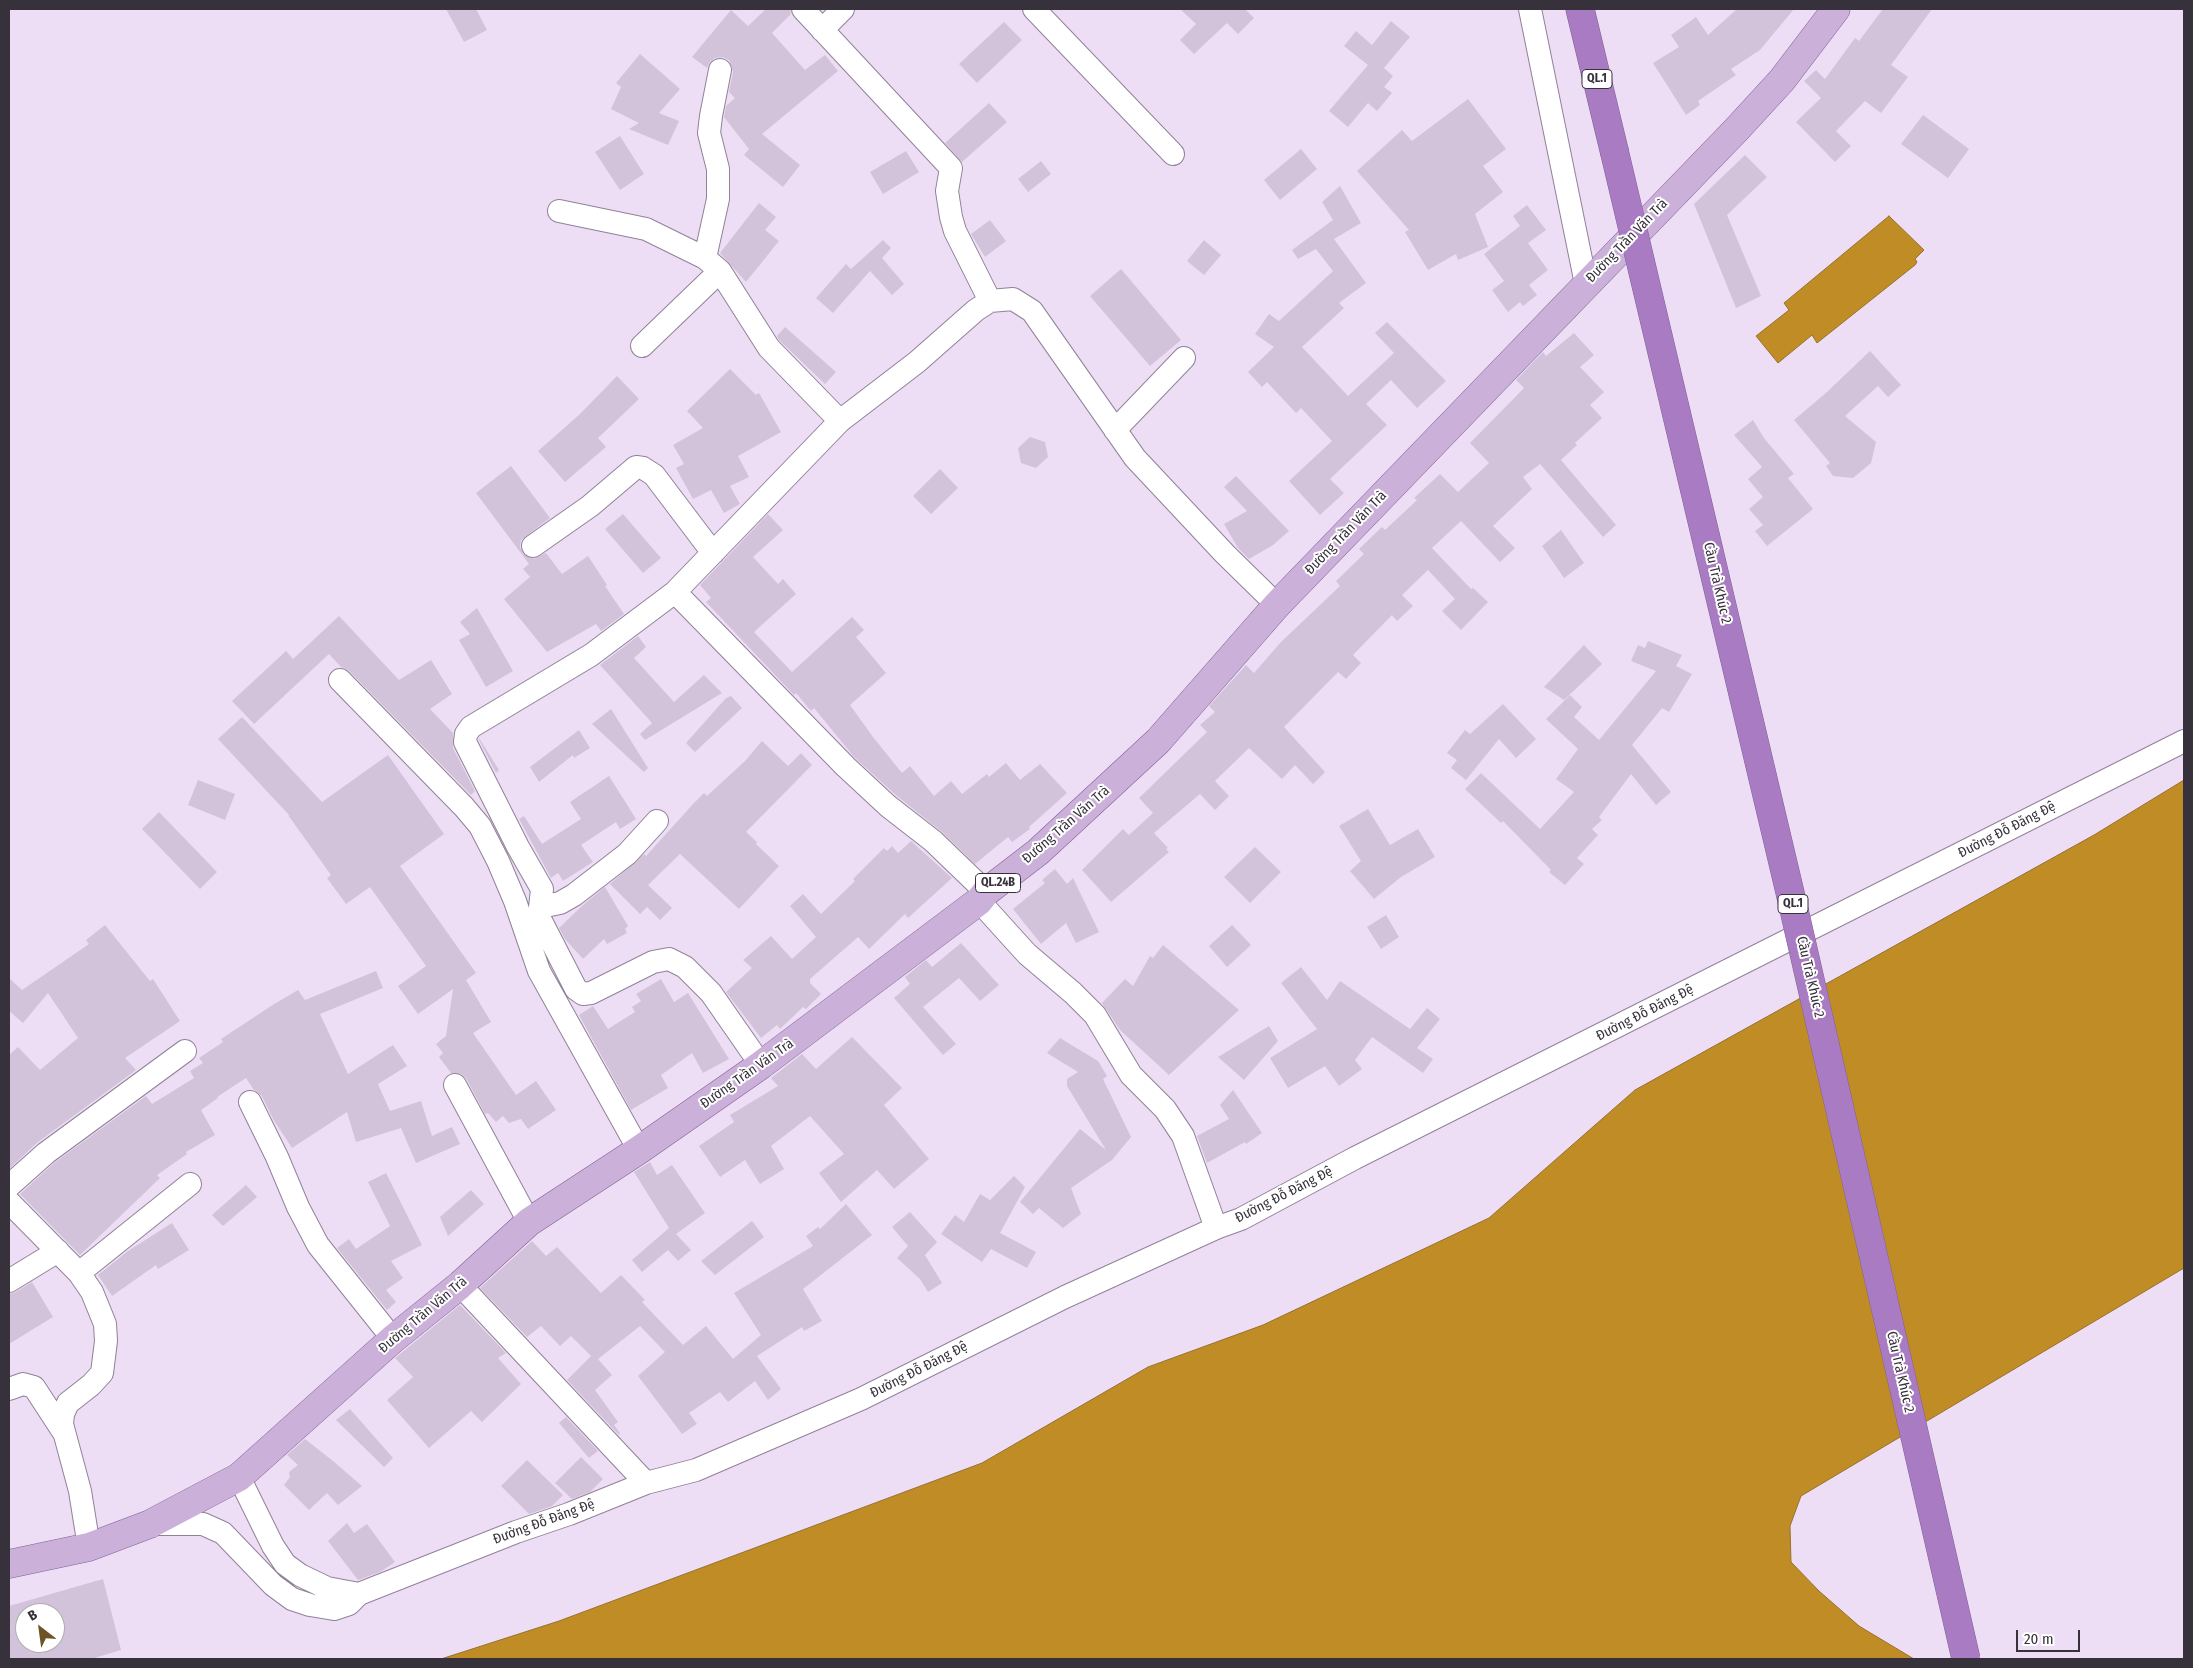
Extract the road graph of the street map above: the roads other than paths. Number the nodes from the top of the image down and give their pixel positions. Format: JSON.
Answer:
{"nodes":[{"id":1,"x":803,"y":9,"type":"edge"},
{"id":2,"x":843,"y":9,"type":"edge"},
{"id":3,"x":1034,"y":9,"type":"edge"},
{"id":4,"x":1530,"y":9,"type":"edge"},
{"id":5,"x":1580,"y":9,"type":"edge"},
{"id":6,"x":1836,"y":9,"type":"edge"},
{"id":7,"x":822,"y":30,"type":"junction"},
{"id":8,"x":720,"y":70,"type":"dead end"},
{"id":9,"x":1173,"y":154,"type":"dead end"},
{"id":10,"x":559,"y":211,"type":"dead end"},
{"id":11,"x":713,"y":265,"type":"junction"},
{"id":12,"x":1586,"y":284,"type":"junction"},
{"id":13,"x":990,"y":300,"type":"junction"},
{"id":14,"x":642,"y":346,"type":"dead end"},
{"id":15,"x":1184,"y":358,"type":"dead end"},
{"id":16,"x":840,"y":421,"type":"junction"},
{"id":17,"x":1115,"y":430,"type":"junction"},
{"id":18,"x":533,"y":546,"type":"dead end"},
{"id":19,"x":713,"y":552,"type":"junction"},
{"id":20,"x":675,"y":592,"type":"junction"},
{"id":21,"x":1277,"y":605,"type":"junction"},
{"id":22,"x":340,"y":680,"type":"dead end"},
{"id":23,"x":2184,"y":741,"type":"edge"},
{"id":24,"x":657,"y":821,"type":"dead end"},
{"id":25,"x":983,"y":897,"type":"junction"},
{"id":26,"x":540,"y":908,"type":"junction"},
{"id":27,"x":186,"y":1050,"type":"dead end"},
{"id":28,"x":761,"y":1065,"type":"junction"},
{"id":29,"x":455,"y":1085,"type":"dead end"},
{"id":30,"x":250,"y":1102,"type":"dead end"},
{"id":31,"x":639,"y":1150,"type":"junction"},
{"id":32,"x":190,"y":1184,"type":"dead end"},
{"id":33,"x":9,"y":1186,"type":"edge"},
{"id":34,"x":9,"y":1202,"type":"edge"},
{"id":35,"x":529,"y":1222,"type":"junction"},
{"id":36,"x":1216,"y":1228,"type":"junction"},
{"id":37,"x":58,"y":1251,"type":"junction"},
{"id":38,"x":79,"y":1273,"type":"junction"},
{"id":39,"x":9,"y":1281,"type":"edge"},
{"id":40,"x":460,"y":1285,"type":"junction"},
{"id":41,"x":393,"y":1339,"type":"junction"},
{"id":42,"x":9,"y":1389,"type":"edge"},
{"id":43,"x":65,"y":1436,"type":"junction"},
{"id":44,"x":239,"y":1477,"type":"junction"},
{"id":45,"x":646,"y":1483,"type":"junction"},
{"id":46,"x":150,"y":1524,"type":"junction"},
{"id":47,"x":88,"y":1547,"type":"junction"},
{"id":48,"x":9,"y":1564,"type":"edge"},
{"id":49,"x":359,"y":1594,"type":"junction"},
{"id":50,"x":1966,"y":1659,"type":"edge"}],
"edges":[{"from":1,"to":7,"type":"street"},
{"from":2,"to":7,"type":"street"},
{"from":3,"to":9,"type":"street"},
{"from":4,"to":12,"type":"street"},
{"from":5,"to":50,"type":"highway","name":"Cầu Trà Khúc 2","number":"QL.1","bridge":true},
{"from":6,"to":12,"type":"main road","name":"Đường Trần Văn Trà","number":"QL.24B"},
{"from":7,"to":13,"type":"street"},
{"from":8,"to":11,"type":"street"},
{"from":10,"to":11,"type":"street"},
{"from":11,"to":14,"type":"street"},
{"from":11,"to":16,"type":"street"},
{"from":12,"to":21,"type":"main road","name":"Đường Trần Văn Trà","number":"QL.24B"},
{"from":13,"to":16,"type":"street"},
{"from":13,"to":17,"type":"street"},
{"from":15,"to":17,"type":"street"},
{"from":16,"to":19,"type":"street"},
{"from":17,"to":21,"type":"street"},
{"from":18,"to":19,"type":"street"},
{"from":19,"to":20,"type":"street"},
{"from":20,"to":25,"type":"street"},
{"from":20,"to":26,"type":"street"},
{"from":21,"to":25,"type":"main road","name":"Đường Trần Văn Trà","number":"QL.24B"},
{"from":22,"to":31,"type":"street"},
{"from":23,"to":36,"type":"street","name":"Đường Đỗ Đăng Đệ"},
{"from":24,"to":26,"type":"street"},
{"from":25,"to":28,"type":"main road","name":"Đường Trần Văn Trà","number":"QL.24B"},
{"from":25,"to":36,"type":"street"},
{"from":26,"to":28,"type":"street"},
{"from":27,"to":33,"type":"street"},
{"from":28,"to":31,"type":"main road","name":"Đường Trần Văn Trà","number":"QL.24B"},
{"from":29,"to":35,"type":"street"},
{"from":30,"to":41,"type":"street"},
{"from":31,"to":35,"type":"main road","name":"Đường Trần Văn Trà","number":"QL.24B"},
{"from":32,"to":38,"type":"street"},
{"from":34,"to":37,"type":"street"},
{"from":35,"to":40,"type":"main road","name":"Đường Trần Văn Trà","number":"QL.24B"},
{"from":36,"to":45,"type":"street","name":"Đường Đỗ Đăng Đệ"},
{"from":37,"to":38,"type":"street"},
{"from":37,"to":39,"type":"street"},
{"from":38,"to":43,"type":"street"},
{"from":40,"to":41,"type":"main road","name":"Đường Trần Văn Trà","number":"QL.24B"},
{"from":40,"to":45,"type":"street"},
{"from":41,"to":44,"type":"main road","name":"Đường Trần Văn Trà","number":"QL.24B"},
{"from":42,"to":43,"type":"street"},
{"from":43,"to":47,"type":"street"},
{"from":44,"to":46,"type":"main road","name":"Đường Trần Văn Trà","number":"QL.24B"},
{"from":44,"to":49,"type":"street"},
{"from":45,"to":49,"type":"street","name":"Đường Đỗ Đăng Đệ"},
{"from":46,"to":47,"type":"main road","name":"Đường Trần Văn Trà","number":"QL.24B"},
{"from":46,"to":49,"type":"street","name":"Đường Đỗ Đăng Đệ"},
{"from":47,"to":48,"type":"main road","name":"Đường Trần Văn Trà","number":"QL.24B"}]}
